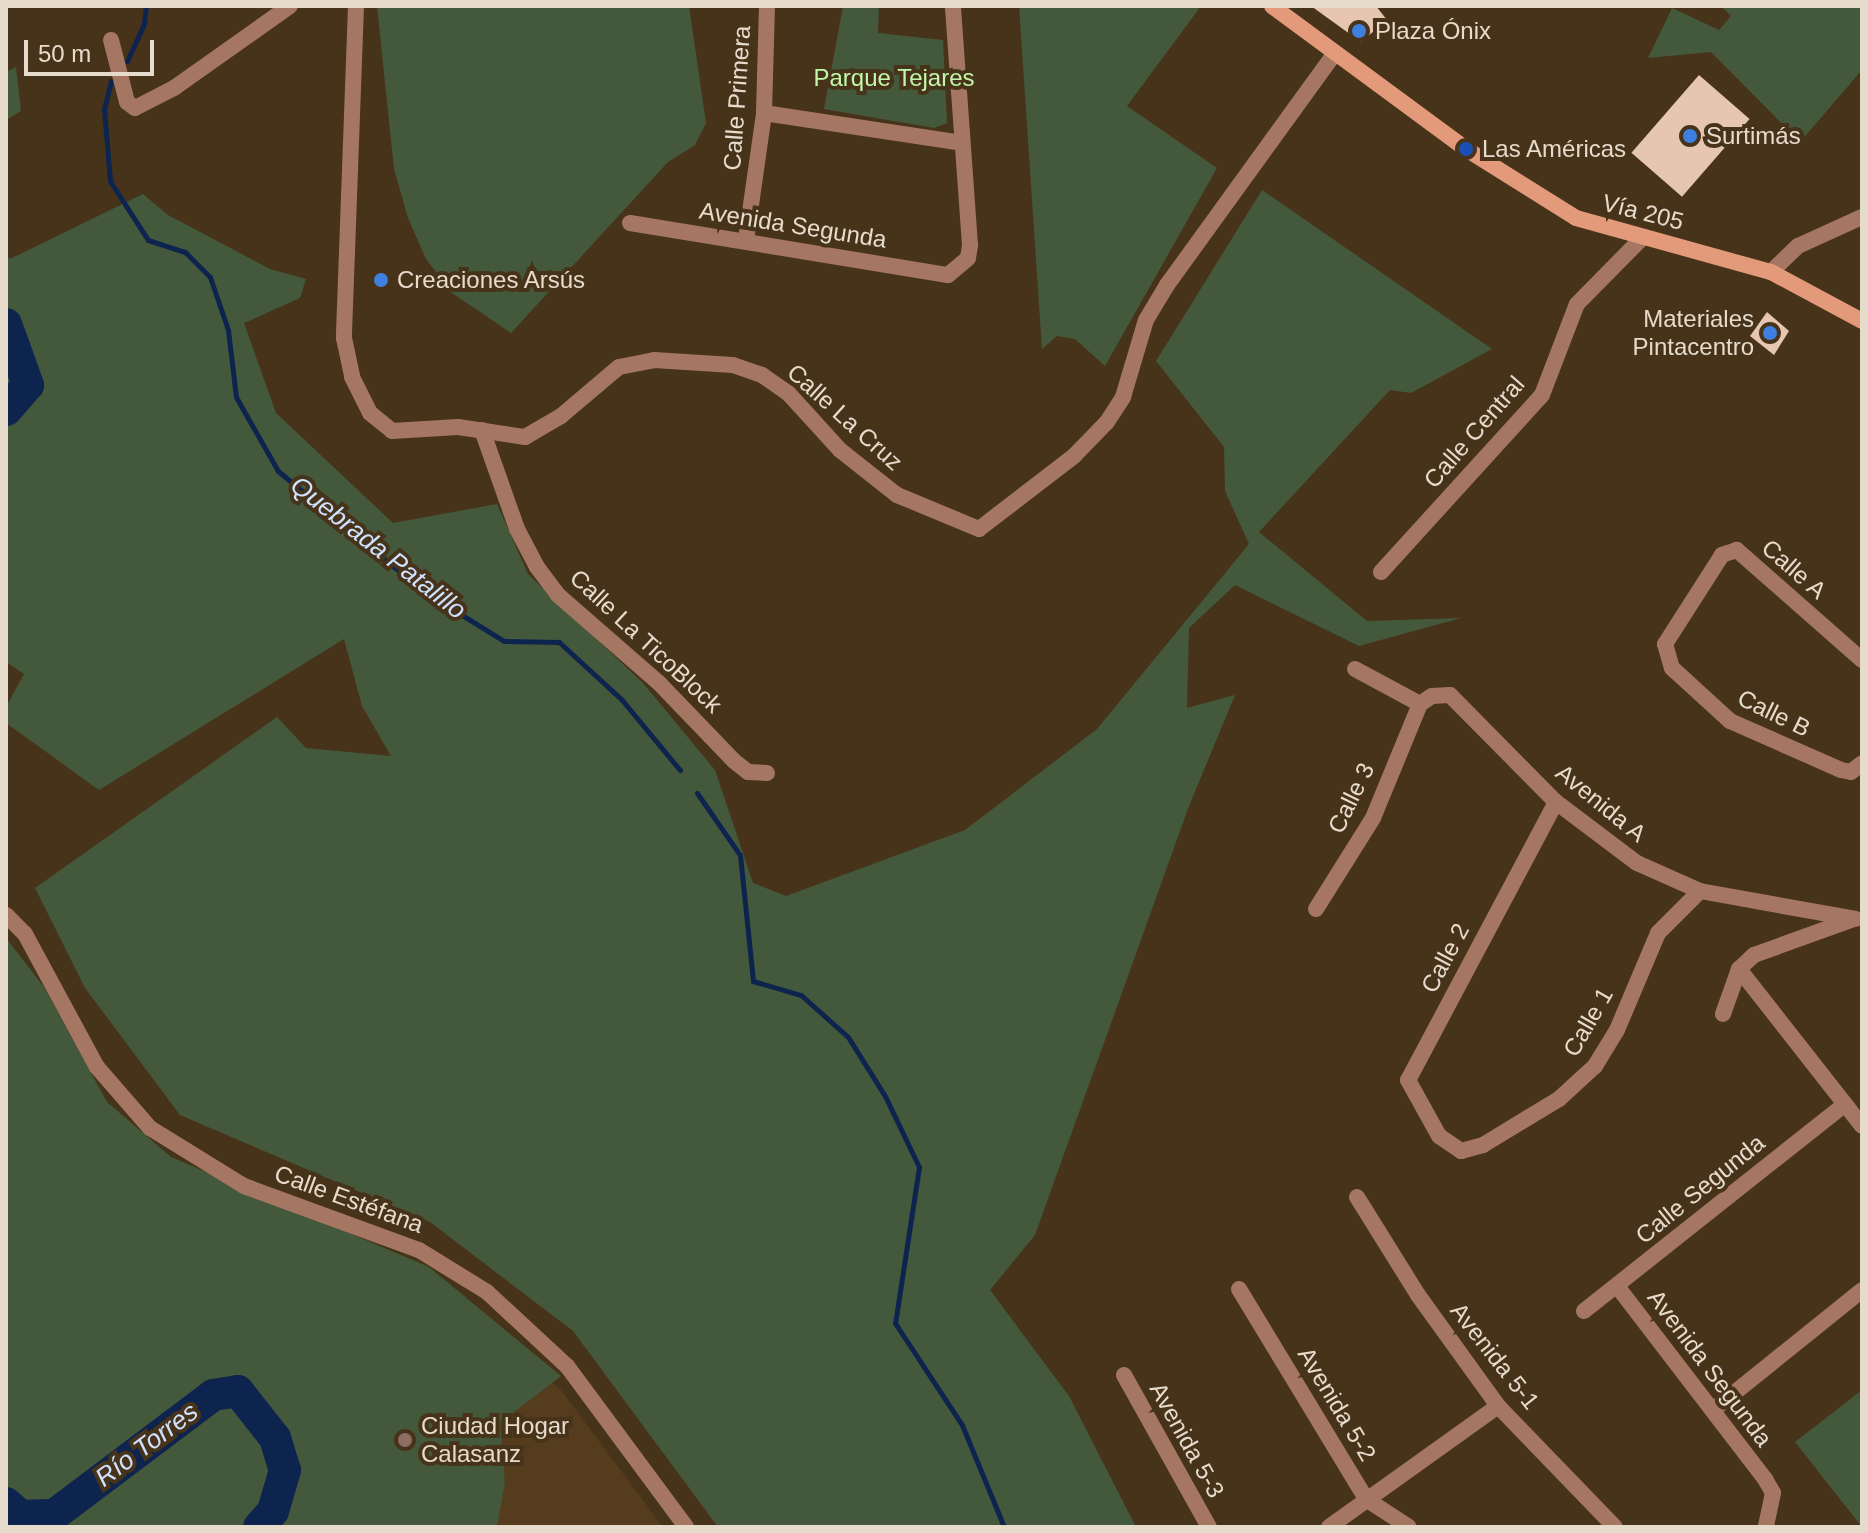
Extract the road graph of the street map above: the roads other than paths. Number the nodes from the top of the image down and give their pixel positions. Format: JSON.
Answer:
{"nodes":[{"id":1,"x":290,"y":6,"type":"edge"},
{"id":2,"x":356,"y":6,"type":"edge"},
{"id":3,"x":767,"y":6,"type":"edge"},
{"id":4,"x":953,"y":6,"type":"edge"},
{"id":5,"x":1272,"y":6,"type":"edge"},
{"id":6,"x":111,"y":40,"type":"dead end"},
{"id":7,"x":1335,"y":53,"type":"junction"},
{"id":8,"x":764,"y":113,"type":"junction"},
{"id":9,"x":962,"y":143,"type":"junction"},
{"id":10,"x":1862,"y":217,"type":"edge"},
{"id":11,"x":630,"y":223,"type":"dead end"},
{"id":12,"x":1642,"y":238,"type":"junction"},
{"id":13,"x":746,"y":240,"type":"junction"},
{"id":14,"x":1771,"y":272,"type":"junction"},
{"id":15,"x":1862,"y":321,"type":"edge"},
{"id":16,"x":482,"y":430,"type":"junction"},
{"id":17,"x":1729,"y":550,"type":"joint"},
{"id":18,"x":1381,"y":572,"type":"dead end"},
{"id":19,"x":1862,"y":660,"type":"edge"},
{"id":20,"x":1355,"y":669,"type":"dead end"},
{"id":21,"x":1420,"y":704,"type":"junction"},
{"id":22,"x":1862,"y":763,"type":"edge"},
{"id":23,"x":767,"y":773,"type":"dead end"},
{"id":24,"x":1556,"y":802,"type":"junction"},
{"id":25,"x":1700,"y":891,"type":"junction"},
{"id":26,"x":1316,"y":909,"type":"dead end"},
{"id":27,"x":6,"y":915,"type":"edge"},
{"id":28,"x":1859,"y":917,"type":"edge"},
{"id":29,"x":1739,"y":969,"type":"junction"},
{"id":30,"x":1723,"y":1014,"type":"dead end"},
{"id":31,"x":1845,"y":1104,"type":"junction"},
{"id":32,"x":1862,"y":1126,"type":"edge"},
{"id":33,"x":1439,"y":1136,"type":"joint"},
{"id":34,"x":1357,"y":1197,"type":"dead end"},
{"id":35,"x":1617,"y":1286,"type":"junction"},
{"id":36,"x":1239,"y":1289,"type":"dead end"},
{"id":37,"x":1862,"y":1290,"type":"edge"},
{"id":38,"x":1584,"y":1311,"type":"dead end"},
{"id":39,"x":1124,"y":1375,"type":"dead end"},
{"id":40,"x":1498,"y":1406,"type":"junction"},
{"id":41,"x":1713,"y":1410,"type":"junction"},
{"id":42,"x":1366,"y":1499,"type":"junction"},
{"id":43,"x":686,"y":1527,"type":"edge"},
{"id":44,"x":1209,"y":1527,"type":"edge"},
{"id":45,"x":1329,"y":1527,"type":"edge"},
{"id":46,"x":1409,"y":1527,"type":"edge"},
{"id":47,"x":1615,"y":1527,"type":"edge"},
{"id":48,"x":1766,"y":1527,"type":"edge"}],
"edges":[{"from":1,"to":6,"type":"street"},
{"from":2,"to":16,"type":"street","name":"Calle La Cruz"},
{"from":3,"to":8,"type":"street","name":"Calle Primera"},
{"from":4,"to":9,"type":"street"},
{"from":5,"to":7,"type":"main road","name":"Vía 205"},
{"from":7,"to":12,"type":"main road","name":"Vía 205"},
{"from":7,"to":16,"type":"street","name":"Calle La Cruz"},
{"from":8,"to":9,"type":"street"},
{"from":8,"to":13,"type":"street","name":"Calle Primera"},
{"from":9,"to":13,"type":"street","name":"Avenida Segunda"},
{"from":10,"to":14,"type":"street"},
{"from":11,"to":13,"type":"street","name":"Avenida Segunda"},
{"from":12,"to":14,"type":"main road","name":"Vía 205"},
{"from":12,"to":18,"type":"street","name":"Calle Central"},
{"from":14,"to":15,"type":"main road","name":"Vía 205"},
{"from":16,"to":23,"type":"street","name":"Calle La TicoBlock"},
{"from":17,"to":19,"type":"street","name":"Calle A"},
{"from":17,"to":22,"type":"street","name":"Calle B"},
{"from":20,"to":21,"type":"street"},
{"from":21,"to":24,"type":"street","name":"Avenida A"},
{"from":21,"to":26,"type":"street","name":"Calle 3"},
{"from":24,"to":25,"type":"street","name":"Avenida A"},
{"from":24,"to":33,"type":"street","name":"Calle 2"},
{"from":25,"to":28,"type":"street","name":"Avenida A"},
{"from":25,"to":33,"type":"street","name":"Calle 1"},
{"from":27,"to":43,"type":"street","name":"Calle Estéfana"},
{"from":28,"to":29,"type":"street"},
{"from":29,"to":30,"type":"street"},
{"from":29,"to":31,"type":"street"},
{"from":31,"to":32,"type":"street"},
{"from":31,"to":35,"type":"street","name":"Calle Segunda"},
{"from":34,"to":40,"type":"street","name":"Avenida 5-1"},
{"from":35,"to":38,"type":"street","name":"Calle Segunda"},
{"from":35,"to":41,"type":"street","name":"Avenida Segunda"},
{"from":36,"to":42,"type":"street","name":"Avenida 5-2"},
{"from":37,"to":41,"type":"street"},
{"from":39,"to":44,"type":"street","name":"Avenida 5-3"},
{"from":40,"to":42,"type":"street"},
{"from":40,"to":47,"type":"street","name":"Avenida 5-1"},
{"from":41,"to":48,"type":"street","name":"Avenida Segunda"},
{"from":42,"to":45,"type":"street"},
{"from":42,"to":46,"type":"street","name":"Avenida 5-2"}]}
